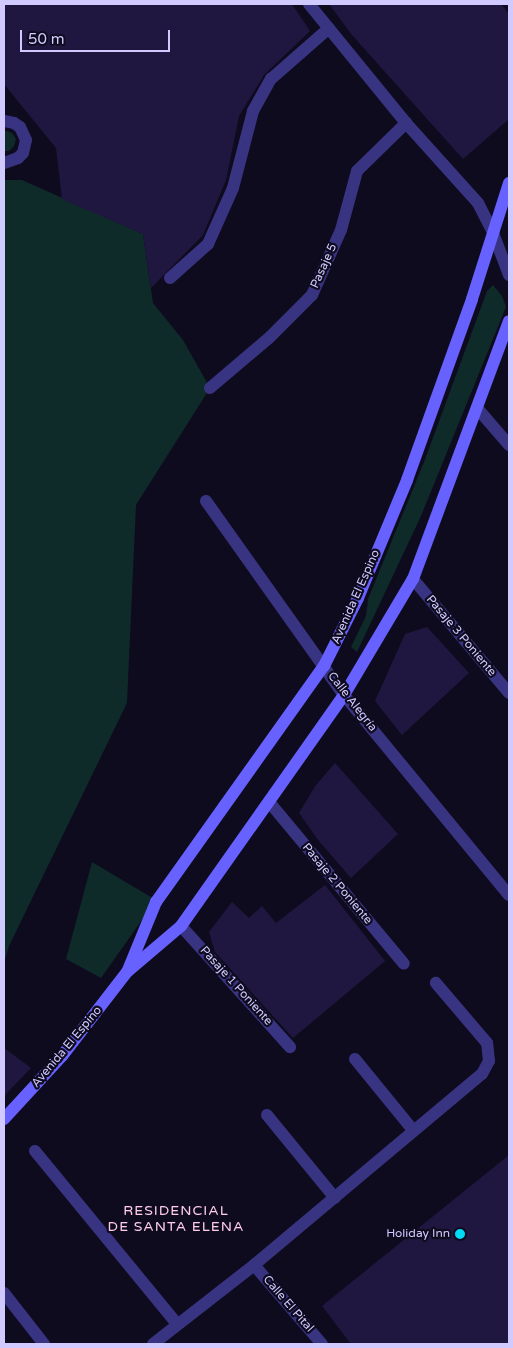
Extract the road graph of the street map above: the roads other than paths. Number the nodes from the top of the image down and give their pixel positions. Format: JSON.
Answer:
{"nodes":[{"id":1,"x":309,"y":4,"type":"edge"},
{"id":2,"x":329,"y":28,"type":"junction"},
{"id":3,"x":4,"y":121,"type":"edge"},
{"id":4,"x":406,"y":123,"type":"junction"},
{"id":5,"x":4,"y":163,"type":"edge"},
{"id":6,"x":509,"y":183,"type":"edge"},
{"id":7,"x":493,"y":233,"type":"junction"},
{"id":8,"x":509,"y":275,"type":"edge"},
{"id":9,"x":170,"y":278,"type":"dead end"},
{"id":10,"x":509,"y":321,"type":"edge"},
{"id":11,"x":210,"y":388,"type":"dead end"},
{"id":12,"x":477,"y":408,"type":"junction"},
{"id":13,"x":509,"y":445,"type":"edge"},
{"id":14,"x":206,"y":501,"type":"dead end"},
{"id":15,"x":413,"y":579,"type":"junction"},
{"id":16,"x":324,"y":666,"type":"junction"},
{"id":17,"x":509,"y":693,"type":"edge"},
{"id":18,"x":344,"y":695,"type":"junction"},
{"id":19,"x":270,"y":803,"type":"junction"},
{"id":20,"x":509,"y":895,"type":"edge"},
{"id":21,"x":181,"y":926,"type":"junction"},
{"id":22,"x":404,"y":964,"type":"dead end"},
{"id":23,"x":127,"y":972,"type":"junction"},
{"id":24,"x":436,"y":983,"type":"dead end"},
{"id":25,"x":290,"y":1047,"type":"dead end"},
{"id":26,"x":354,"y":1059,"type":"dead end"},
{"id":27,"x":267,"y":1115,"type":"dead end"},
{"id":28,"x":4,"y":1119,"type":"edge"},
{"id":29,"x":413,"y":1130,"type":"junction"},
{"id":30,"x":35,"y":1151,"type":"dead end"},
{"id":31,"x":335,"y":1198,"type":"junction"},
{"id":32,"x":254,"y":1265,"type":"junction"},
{"id":33,"x":4,"y":1293,"type":"edge"},
{"id":34,"x":177,"y":1324,"type":"junction"},
{"id":35,"x":44,"y":1344,"type":"edge"},
{"id":36,"x":153,"y":1344,"type":"edge"},
{"id":37,"x":322,"y":1344,"type":"edge"}],
"edges":[{"from":1,"to":2,"type":"street"},
{"from":2,"to":4,"type":"street"},
{"from":2,"to":9,"type":"street"},
{"from":3,"to":5,"type":"street"},
{"from":4,"to":7,"type":"street"},
{"from":4,"to":11,"type":"street","name":"Pasaje 5"},
{"from":6,"to":7,"type":"main road","name":"Avenida El Espino"},
{"from":7,"to":8,"type":"street"},
{"from":7,"to":16,"type":"main road","name":"Avenida El Espino"},
{"from":10,"to":12,"type":"main road","name":"Avenida El Espino"},
{"from":12,"to":13,"type":"street"},
{"from":12,"to":15,"type":"main road","name":"Avenida El Espino"},
{"from":14,"to":16,"type":"street","name":"Calle Alegría"},
{"from":15,"to":17,"type":"street","name":"Pasaje 3 Poniente"},
{"from":15,"to":18,"type":"main road","name":"Avenida El Espino"},
{"from":16,"to":18,"type":"street","name":"Calle Alegría"},
{"from":16,"to":23,"type":"main road","name":"Avenida El Espino"},
{"from":18,"to":19,"type":"main road","name":"Avenida El Espino"},
{"from":18,"to":20,"type":"street","name":"Calle Alegría"},
{"from":19,"to":21,"type":"main road","name":"Avenida El Espino"},
{"from":19,"to":22,"type":"street","name":"Pasaje 2 Poniente"},
{"from":21,"to":23,"type":"main road","name":"Avenida El Espino"},
{"from":21,"to":25,"type":"street","name":"Pasaje 1 Poniente"},
{"from":23,"to":28,"type":"main road","name":"Avenida El Espino"},
{"from":24,"to":29,"type":"street"},
{"from":26,"to":29,"type":"street"},
{"from":27,"to":31,"type":"street"},
{"from":29,"to":31,"type":"street"},
{"from":30,"to":34,"type":"street"},
{"from":31,"to":32,"type":"street"},
{"from":32,"to":34,"type":"street"},
{"from":32,"to":37,"type":"street","name":"Calle El Pital"},
{"from":33,"to":35,"type":"street"},
{"from":34,"to":36,"type":"street"}]}
